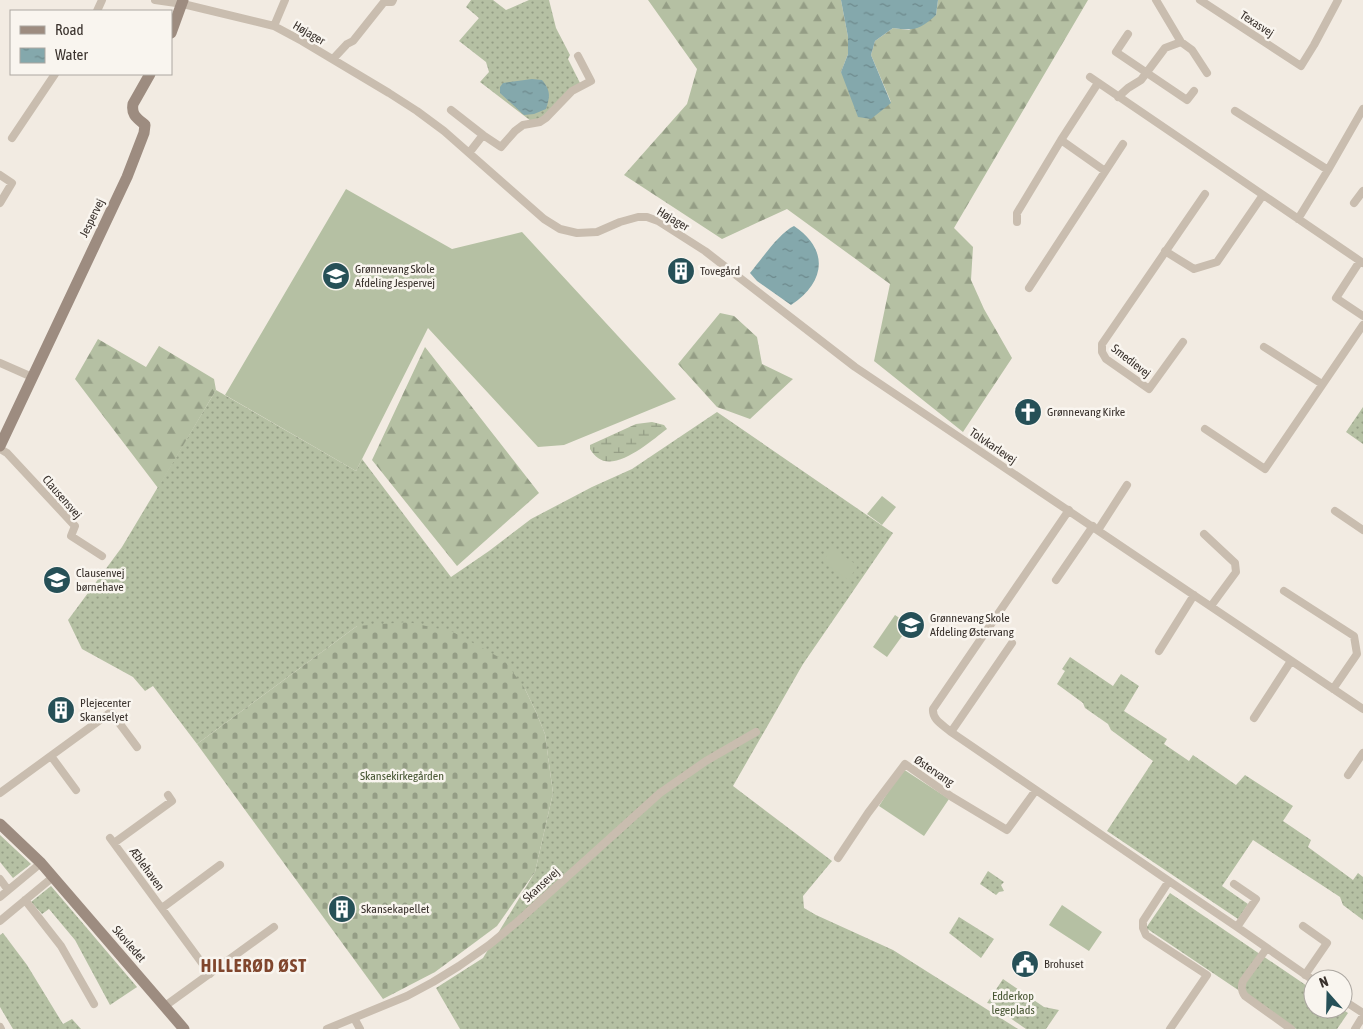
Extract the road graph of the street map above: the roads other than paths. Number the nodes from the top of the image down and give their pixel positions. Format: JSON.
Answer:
{"nodes":[{"id":1,"x":155,"y":0,"type":"edge"},
{"id":2,"x":285,"y":0,"type":"edge"},
{"id":3,"x":393,"y":0,"type":"edge"},
{"id":4,"x":1156,"y":0,"type":"edge"},
{"id":5,"x":1200,"y":0,"type":"edge"},
{"id":6,"x":1338,"y":0,"type":"edge"},
{"id":7,"x":183,"y":2,"type":"edge"},
{"id":8,"x":274,"y":26,"type":"junction"},
{"id":9,"x":172,"y":30,"type":"edge"},
{"id":10,"x":1128,"y":34,"type":"dead end"},
{"id":11,"x":1181,"y":42,"type":"junction"},
{"id":12,"x":578,"y":56,"type":"dead end"},
{"id":13,"x":333,"y":59,"type":"junction"},
{"id":14,"x":1147,"y":73,"type":"junction"},
{"id":15,"x":1207,"y":73,"type":"dead end"},
{"id":16,"x":54,"y":75,"type":"edge"},
{"id":17,"x":149,"y":75,"type":"edge"},
{"id":18,"x":1090,"y":78,"type":"dead end"},
{"id":19,"x":1098,"y":83,"type":"junction"},
{"id":20,"x":1194,"y":91,"type":"dead end"},
{"id":21,"x":1118,"y":97,"type":"junction"},
{"id":22,"x":1363,"y":109,"type":"edge"},
{"id":23,"x":451,"y":110,"type":"dead end"},
{"id":24,"x":1236,"y":111,"type":"dead end"},
{"id":25,"x":483,"y":135,"type":"junction"},
{"id":26,"x":12,"y":138,"type":"dead end"},
{"id":27,"x":1061,"y":140,"type":"junction"},
{"id":28,"x":1123,"y":144,"type":"dead end"},
{"id":29,"x":469,"y":153,"type":"junction"},
{"id":30,"x":1328,"y":170,"type":"junction"},
{"id":31,"x":1105,"y":171,"type":"junction"},
{"id":32,"x":0,"y":175,"type":"edge"},
{"id":33,"x":1363,"y":191,"type":"edge"},
{"id":34,"x":1205,"y":194,"type":"dead end"},
{"id":35,"x":1263,"y":195,"type":"junction"},
{"id":36,"x":0,"y":203,"type":"edge"},
{"id":37,"x":1354,"y":203,"type":"dead end"},
{"id":38,"x":1298,"y":218,"type":"junction"},
{"id":39,"x":1017,"y":222,"type":"dead end"},
{"id":40,"x":1165,"y":251,"type":"junction"},
{"id":41,"x":1362,"y":262,"type":"edge"},
{"id":42,"x":1029,"y":288,"type":"dead end"},
{"id":43,"x":1363,"y":316,"type":"edge"},
{"id":44,"x":1363,"y":325,"type":"edge"},
{"id":45,"x":1183,"y":342,"type":"dead end"},
{"id":46,"x":1264,"y":347,"type":"dead end"},
{"id":47,"x":0,"y":363,"type":"edge"},
{"id":48,"x":32,"y":377,"type":"junction"},
{"id":49,"x":880,"y":383,"type":"joint"},
{"id":50,"x":1322,"y":384,"type":"junction"},
{"id":51,"x":1205,"y":429,"type":"dead end"},
{"id":52,"x":0,"y":447,"type":"edge"},
{"id":53,"x":1127,"y":485,"type":"dead end"},
{"id":54,"x":1069,"y":510,"type":"junction"},
{"id":55,"x":1335,"y":511,"type":"dead end"},
{"id":56,"x":1095,"y":528,"type":"junction"},
{"id":57,"x":1363,"y":530,"type":"edge"},
{"id":58,"x":1204,"y":534,"type":"dead end"},
{"id":59,"x":102,"y":556,"type":"dead end"},
{"id":60,"x":1056,"y":580,"type":"dead end"},
{"id":61,"x":1284,"y":591,"type":"dead end"},
{"id":62,"x":1194,"y":595,"type":"junction"},
{"id":63,"x":1211,"y":606,"type":"junction"},
{"id":64,"x":1012,"y":643,"type":"dead end"},
{"id":65,"x":1159,"y":651,"type":"dead end"},
{"id":66,"x":1292,"y":661,"type":"junction"},
{"id":67,"x":1333,"y":689,"type":"junction"},
{"id":68,"x":1363,"y":709,"type":"edge"},
{"id":69,"x":1254,"y":718,"type":"dead end"},
{"id":70,"x":756,"y":732,"type":"dead end"},
{"id":71,"x":951,"y":732,"type":"junction"},
{"id":72,"x":137,"y":747,"type":"dead end"},
{"id":73,"x":1363,"y":753,"type":"edge"},
{"id":74,"x":51,"y":756,"type":"junction"},
{"id":75,"x":1348,"y":775,"type":"dead end"},
{"id":76,"x":76,"y":790,"type":"dead end"},
{"id":77,"x":1036,"y":790,"type":"junction"},
{"id":78,"x":0,"y":793,"type":"edge"},
{"id":79,"x":168,"y":794,"type":"dead end"},
{"id":80,"x":0,"y":824,"type":"edge"},
{"id":81,"x":838,"y":858,"type":"dead end"},
{"id":82,"x":41,"y":863,"type":"junction"},
{"id":83,"x":220,"y":865,"type":"dead end"},
{"id":84,"x":53,"y":877,"type":"junction"},
{"id":85,"x":0,"y":879,"type":"edge"},
{"id":86,"x":1169,"y":881,"type":"junction"},
{"id":87,"x":1234,"y":884,"type":"dead end"},
{"id":88,"x":8,"y":890,"type":"junction"},
{"id":89,"x":0,"y":897,"type":"edge"},
{"id":90,"x":25,"y":900,"type":"junction"},
{"id":91,"x":162,"y":908,"type":"junction"},
{"id":92,"x":0,"y":921,"type":"edge"},
{"id":93,"x":1303,"y":926,"type":"dead end"},
{"id":94,"x":274,"y":927,"type":"dead end"},
{"id":95,"x":1237,"y":927,"type":"junction"},
{"id":96,"x":1267,"y":948,"type":"junction"},
{"id":97,"x":1309,"y":969,"type":"edge"},
{"id":98,"x":210,"y":974,"type":"junction"},
{"id":99,"x":1303,"y":974,"type":"edge"},
{"id":100,"x":94,"y":1004,"type":"dead end"},
{"id":101,"x":165,"y":1006,"type":"junction"},
{"id":102,"x":1363,"y":1014,"type":"edge"},
{"id":103,"x":354,"y":1018,"type":"junction"},
{"id":104,"x":184,"y":1029,"type":"edge"},
{"id":105,"x":327,"y":1029,"type":"edge"},
{"id":106,"x":360,"y":1029,"type":"edge"},
{"id":107,"x":1170,"y":1029,"type":"edge"},
{"id":108,"x":1291,"y":1029,"type":"edge"},
{"id":109,"x":1354,"y":1029,"type":"edge"}],
"edges":[{"from":1,"to":7,"type":"street","name":"Højager"},
{"from":2,"to":8,"type":"street","name":"Højager"},
{"from":3,"to":13,"type":"street","name":"Højager"},
{"from":4,"to":11,"type":"street"},
{"from":5,"to":6,"type":"street","name":"Texasvej"},
{"from":7,"to":8,"type":"street","name":"Højager"},
{"from":7,"to":9,"type":"street"},
{"from":8,"to":13,"type":"street","name":"Højager"},
{"from":10,"to":14,"type":"street"},
{"from":11,"to":14,"type":"street"},
{"from":11,"to":15,"type":"street"},
{"from":12,"to":25,"type":"street"},
{"from":13,"to":29,"type":"street","name":"Højager"},
{"from":14,"to":20,"type":"street"},
{"from":14,"to":21,"type":"street"},
{"from":16,"to":26,"type":"street"},
{"from":17,"to":48,"type":"street","name":"Jespervej"},
{"from":18,"to":19,"type":"street"},
{"from":19,"to":21,"type":"street"},
{"from":19,"to":27,"type":"street"},
{"from":21,"to":35,"type":"street"},
{"from":22,"to":30,"type":"street"},
{"from":23,"to":25,"type":"street"},
{"from":24,"to":30,"type":"street"},
{"from":25,"to":29,"type":"street"},
{"from":27,"to":31,"type":"street"},
{"from":27,"to":39,"type":"street"},
{"from":28,"to":31,"type":"street"},
{"from":29,"to":49,"type":"street","name":"Højager"},
{"from":30,"to":38,"type":"street"},
{"from":31,"to":42,"type":"street"},
{"from":32,"to":36,"type":"street"},
{"from":33,"to":37,"type":"street"},
{"from":34,"to":40,"type":"street","name":"Smedievej"},
{"from":35,"to":38,"type":"street"},
{"from":35,"to":40,"type":"street"},
{"from":38,"to":41,"type":"street"},
{"from":40,"to":45,"type":"street","name":"Smedievej"},
{"from":41,"to":43,"type":"street"},
{"from":44,"to":50,"type":"street"},
{"from":46,"to":50,"type":"street"},
{"from":47,"to":48,"type":"street"},
{"from":48,"to":52,"type":"street","name":"Jespervej"},
{"from":49,"to":54,"type":"street","name":"Tolvkarlevej"},
{"from":50,"to":51,"type":"street"},
{"from":52,"to":59,"type":"street","name":"Clausensvej"},
{"from":53,"to":56,"type":"street"},
{"from":54,"to":56,"type":"street","name":"Tolvkarlevej"},
{"from":54,"to":71,"type":"street"},
{"from":55,"to":57,"type":"street"},
{"from":56,"to":60,"type":"street"},
{"from":56,"to":62,"type":"street","name":"Tolvkarlevej"},
{"from":58,"to":63,"type":"street"},
{"from":61,"to":67,"type":"street"},
{"from":62,"to":63,"type":"street","name":"Tolvkarlevej"},
{"from":62,"to":65,"type":"street"},
{"from":63,"to":66,"type":"street","name":"Tolvkarlevej"},
{"from":64,"to":71,"type":"street"},
{"from":66,"to":67,"type":"street","name":"Tolvkarlevej"},
{"from":66,"to":69,"type":"street"},
{"from":67,"to":68,"type":"street","name":"Tolvkarlevej"},
{"from":70,"to":103,"type":"street","name":"Skansevej"},
{"from":71,"to":77,"type":"street"},
{"from":72,"to":74,"type":"street"},
{"from":73,"to":75,"type":"street"},
{"from":74,"to":76,"type":"street"},
{"from":74,"to":78,"type":"street"},
{"from":77,"to":81,"type":"street","name":"Østervang"},
{"from":77,"to":86,"type":"street"},
{"from":79,"to":91,"type":"street","name":"Æblehaven"},
{"from":80,"to":82,"type":"street","name":"Skovledet"},
{"from":82,"to":84,"type":"street","name":"Skovledet"},
{"from":82,"to":88,"type":"street"},
{"from":83,"to":91,"type":"street","name":"Æblehaven"},
{"from":84,"to":90,"type":"street"},
{"from":84,"to":101,"type":"street","name":"Skovledet"},
{"from":85,"to":88,"type":"street"},
{"from":86,"to":95,"type":"street"},
{"from":86,"to":107,"type":"street"},
{"from":87,"to":95,"type":"street"},
{"from":88,"to":89,"type":"street"},
{"from":90,"to":92,"type":"street"},
{"from":90,"to":100,"type":"street"},
{"from":91,"to":98,"type":"street","name":"Æblehaven"},
{"from":93,"to":97,"type":"street"},
{"from":94,"to":98,"type":"street"},
{"from":95,"to":96,"type":"street"},
{"from":96,"to":99,"type":"street"},
{"from":96,"to":108,"type":"street"},
{"from":98,"to":101,"type":"street"},
{"from":101,"to":104,"type":"street","name":"Skovledet"},
{"from":102,"to":109,"type":"street"},
{"from":103,"to":105,"type":"street","name":"Skansevej"},
{"from":103,"to":106,"type":"street"}]}
